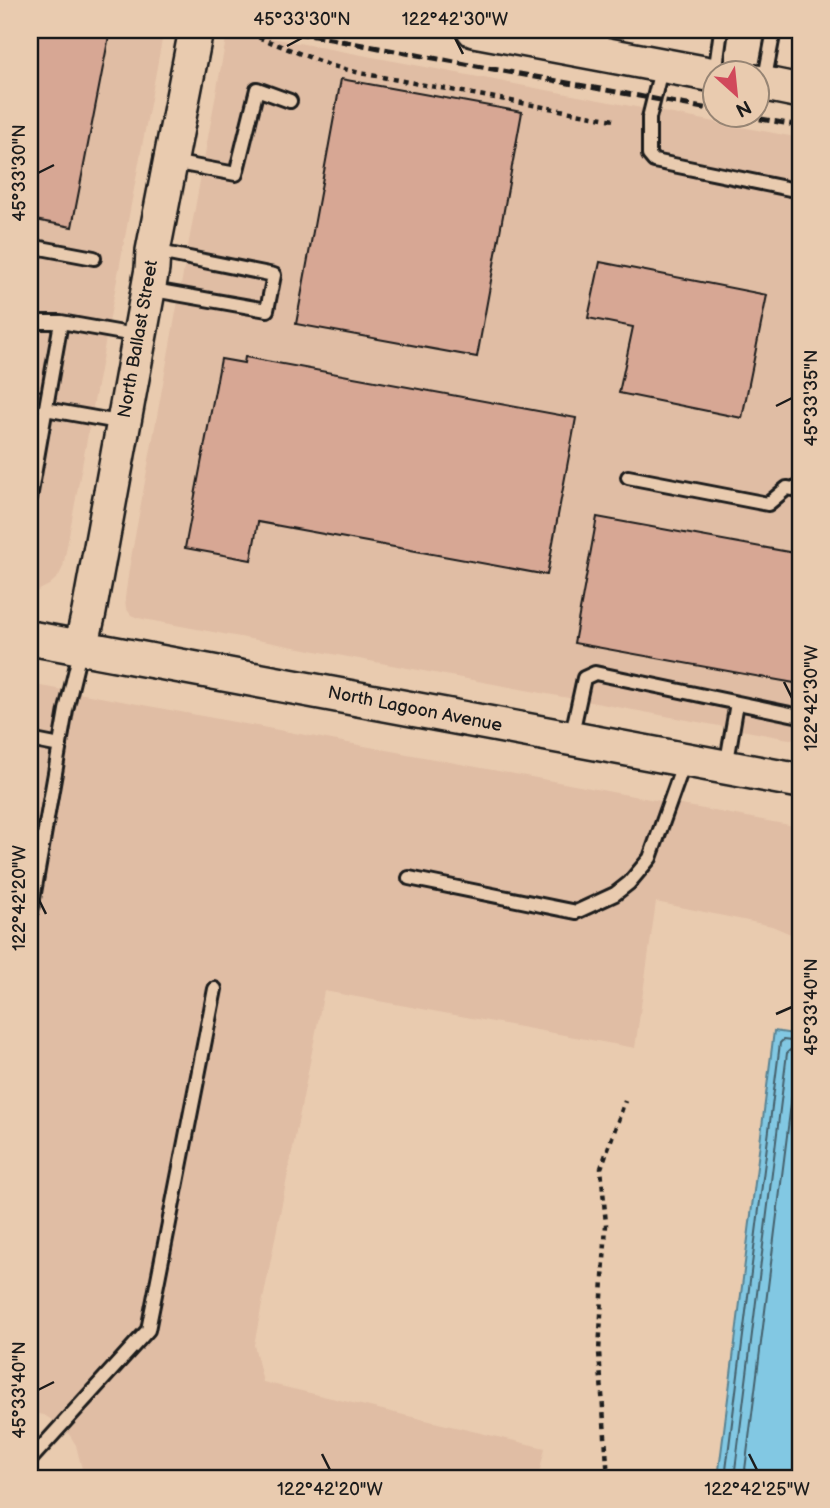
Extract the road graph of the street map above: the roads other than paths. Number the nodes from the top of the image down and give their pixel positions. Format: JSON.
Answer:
{"nodes":[{"id":1,"x":196,"y":30,"type":"edge"},
{"id":2,"x":474,"y":30,"type":"edge"},
{"id":3,"x":722,"y":30,"type":"edge"},
{"id":4,"x":775,"y":30,"type":"edge"},
{"id":5,"x":717,"y":60,"type":"edge"},
{"id":6,"x":767,"y":60,"type":"edge"},
{"id":7,"x":662,"y":65,"type":"junction"},
{"id":8,"x":700,"y":71,"type":"edge"},
{"id":9,"x":770,"y":85,"type":"edge"},
{"id":10,"x":800,"y":90,"type":"edge"},
{"id":11,"x":290,"y":101,"type":"dead end"},
{"id":12,"x":172,"y":162,"type":"junction"},
{"id":13,"x":800,"y":191,"type":"edge"},
{"id":14,"x":30,"y":246,"type":"edge"},
{"id":15,"x":153,"y":251,"type":"junction"},
{"id":16,"x":94,"y":258,"type":"dead end"},
{"id":17,"x":148,"y":289,"type":"junction"},
{"id":18,"x":30,"y":322,"type":"edge"},
{"id":19,"x":61,"y":322,"type":"junction"},
{"id":20,"x":140,"y":336,"type":"junction"},
{"id":21,"x":46,"y":409,"type":"junction"},
{"id":22,"x":124,"y":423,"type":"junction"},
{"id":23,"x":628,"y":477,"type":"dead end"},
{"id":24,"x":800,"y":490,"type":"edge"},
{"id":25,"x":30,"y":498,"type":"edge"},
{"id":26,"x":30,"y":638,"type":"edge"},
{"id":27,"x":81,"y":647,"type":"junction"},
{"id":28,"x":737,"y":702,"type":"junction"},
{"id":29,"x":800,"y":716,"type":"edge"},
{"id":30,"x":571,"y":738,"type":"junction"},
{"id":31,"x":30,"y":740,"type":"edge"},
{"id":32,"x":60,"y":746,"type":"junction"},
{"id":33,"x":685,"y":759,"type":"junction"},
{"id":34,"x":726,"y":767,"type":"junction"},
{"id":35,"x":800,"y":781,"type":"edge"},
{"id":36,"x":409,"y":878,"type":"dead end"},
{"id":37,"x":30,"y":916,"type":"edge"},
{"id":38,"x":215,"y":989,"type":"dead end"},
{"id":39,"x":30,"y":1460,"type":"edge"}],
"edges":[{"from":1,"to":12,"type":"street","name":"North Ballast Street"},
{"from":2,"to":7,"type":"street"},
{"from":3,"to":5,"type":"lane"},
{"from":4,"to":6,"type":"lane"},
{"from":7,"to":8,"type":"street"},
{"from":7,"to":13,"type":"lane"},
{"from":9,"to":10,"type":"street"},
{"from":11,"to":12,"type":"lane"},
{"from":12,"to":15,"type":"street","name":"North Ballast Street"},
{"from":14,"to":16,"type":"lane"},
{"from":15,"to":17,"type":"street","name":"North Ballast Street"},
{"from":15,"to":17,"type":"lane"},
{"from":17,"to":20,"type":"street","name":"North Ballast Street"},
{"from":18,"to":19,"type":"lane"},
{"from":19,"to":20,"type":"lane"},
{"from":19,"to":21,"type":"lane"},
{"from":20,"to":22,"type":"street","name":"North Ballast Street"},
{"from":21,"to":22,"type":"lane"},
{"from":21,"to":25,"type":"lane"},
{"from":22,"to":27,"type":"street","name":"North Ballast Street"},
{"from":23,"to":24,"type":"lane"},
{"from":26,"to":27,"type":"street","name":"North Lagoon Avenue"},
{"from":27,"to":30,"type":"street","name":"North Lagoon Avenue"},
{"from":27,"to":32,"type":"lane"},
{"from":28,"to":29,"type":"lane"},
{"from":28,"to":30,"type":"lane"},
{"from":28,"to":34,"type":"lane"},
{"from":30,"to":33,"type":"street","name":"North Lagoon Avenue"},
{"from":31,"to":32,"type":"lane"},
{"from":32,"to":37,"type":"lane"},
{"from":33,"to":34,"type":"street","name":"North Lagoon Avenue"},
{"from":33,"to":36,"type":"lane"},
{"from":34,"to":35,"type":"street","name":"North Lagoon Avenue"},
{"from":38,"to":39,"type":"lane"}]}
